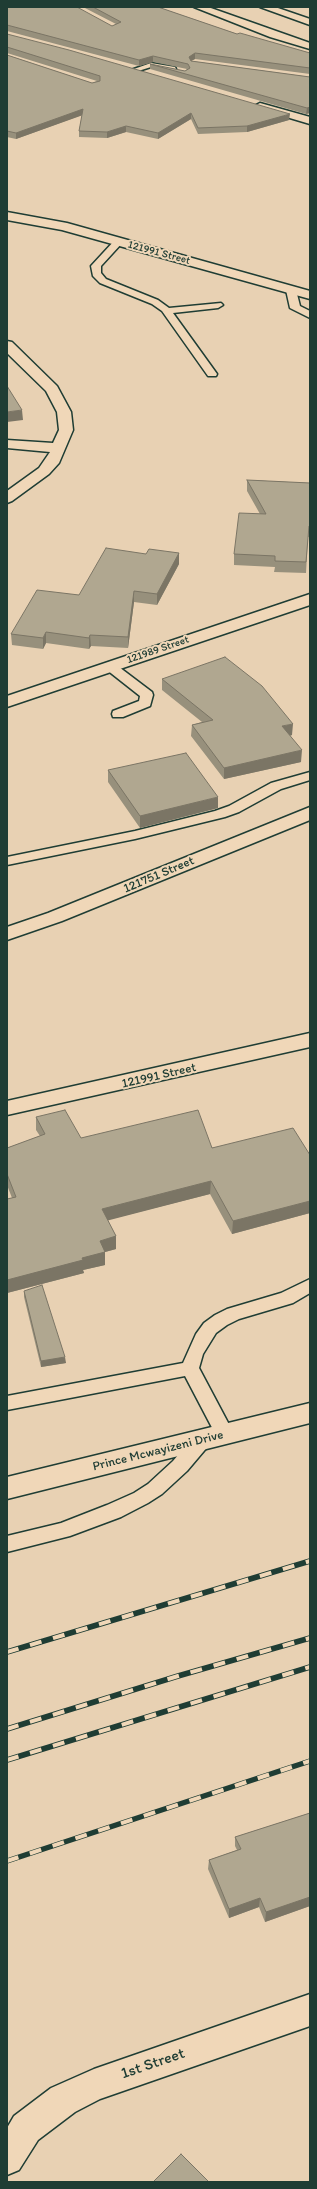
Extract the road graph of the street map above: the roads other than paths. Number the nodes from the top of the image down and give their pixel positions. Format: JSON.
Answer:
{"nodes":[{"id":1,"x":199,"y":7,"type":"edge"},
{"id":2,"x":265,"y":7,"type":"edge"},
{"id":3,"x":310,"y":22,"type":"edge"},
{"id":4,"x":310,"y":46,"type":"edge"},
{"id":5,"x":131,"y":68,"type":"edge"},
{"id":6,"x":175,"y":76,"type":"edge"},
{"id":7,"x":249,"y":103,"type":"edge"},
{"id":8,"x":310,"y":121,"type":"edge"},
{"id":9,"x":7,"y":216,"type":"edge"},
{"id":10,"x":118,"y":242,"type":"junction"},
{"id":11,"x":291,"y":290,"type":"junction"},
{"id":12,"x":310,"y":295,"type":"edge"},
{"id":13,"x":218,"y":305,"type":"dead end"},
{"id":14,"x":167,"y":311,"type":"junction"},
{"id":15,"x":310,"y":315,"type":"edge"},
{"id":16,"x":7,"y":345,"type":"edge"},
{"id":17,"x":212,"y":374,"type":"dead end"},
{"id":18,"x":7,"y":444,"type":"edge"},
{"id":19,"x":58,"y":448,"type":"junction"},
{"id":20,"x":7,"y":498,"type":"edge"},
{"id":21,"x":310,"y":599,"type":"edge"},
{"id":22,"x":111,"y":666,"type":"junction"},
{"id":23,"x":7,"y":702,"type":"edge"},
{"id":24,"x":118,"y":714,"type":"dead end"},
{"id":25,"x":310,"y":776,"type":"edge"},
{"id":26,"x":310,"y":813,"type":"edge"},
{"id":27,"x":7,"y":861,"type":"edge"},
{"id":28,"x":7,"y":934,"type":"edge"},
{"id":29,"x":310,"y":1040,"type":"edge"},
{"id":30,"x":7,"y":1108,"type":"edge"},
{"id":31,"x":310,"y":1285,"type":"edge"},
{"id":32,"x":190,"y":1368,"type":"junction"},
{"id":33,"x":7,"y":1403,"type":"edge"},
{"id":34,"x":310,"y":1414,"type":"edge"},
{"id":35,"x":213,"y":1437,"type":"junction"},
{"id":36,"x":7,"y":1488,"type":"edge"},
{"id":37,"x":7,"y":1544,"type":"edge"},
{"id":38,"x":310,"y":2010,"type":"edge"},
{"id":39,"x":10,"y":2153,"type":"edge"}],
"edges":[{"from":1,"to":4,"type":"street"},
{"from":2,"to":3,"type":"street"},
{"from":5,"to":6,"type":"street"},
{"from":7,"to":8,"type":"street"},
{"from":9,"to":10,"type":"street","name":"121991 Street"},
{"from":10,"to":11,"type":"street","name":"121991 Street"},
{"from":10,"to":14,"type":"lane"},
{"from":11,"to":12,"type":"street","name":"121991 Street"},
{"from":11,"to":15,"type":"lane"},
{"from":13,"to":14,"type":"lane"},
{"from":14,"to":17,"type":"lane"},
{"from":16,"to":19,"type":"street"},
{"from":18,"to":19,"type":"street"},
{"from":19,"to":20,"type":"street"},
{"from":21,"to":22,"type":"street","name":"121989 Street"},
{"from":22,"to":23,"type":"street","name":"121989 Street"},
{"from":22,"to":24,"type":"lane"},
{"from":25,"to":27,"type":"lane"},
{"from":26,"to":28,"type":"street","name":"121751 Street"},
{"from":29,"to":30,"type":"street","name":"121991 Street"},
{"from":31,"to":32,"type":"lane"},
{"from":32,"to":33,"type":"lane"},
{"from":32,"to":35,"type":"lane"},
{"from":34,"to":35,"type":"street","name":"Prince Mcwayizeni Drive"},
{"from":35,"to":36,"type":"street","name":"Prince Mcwayizeni Drive"},
{"from":35,"to":37,"type":"lane"},
{"from":38,"to":39,"type":"street","name":"1st Street"}]}
